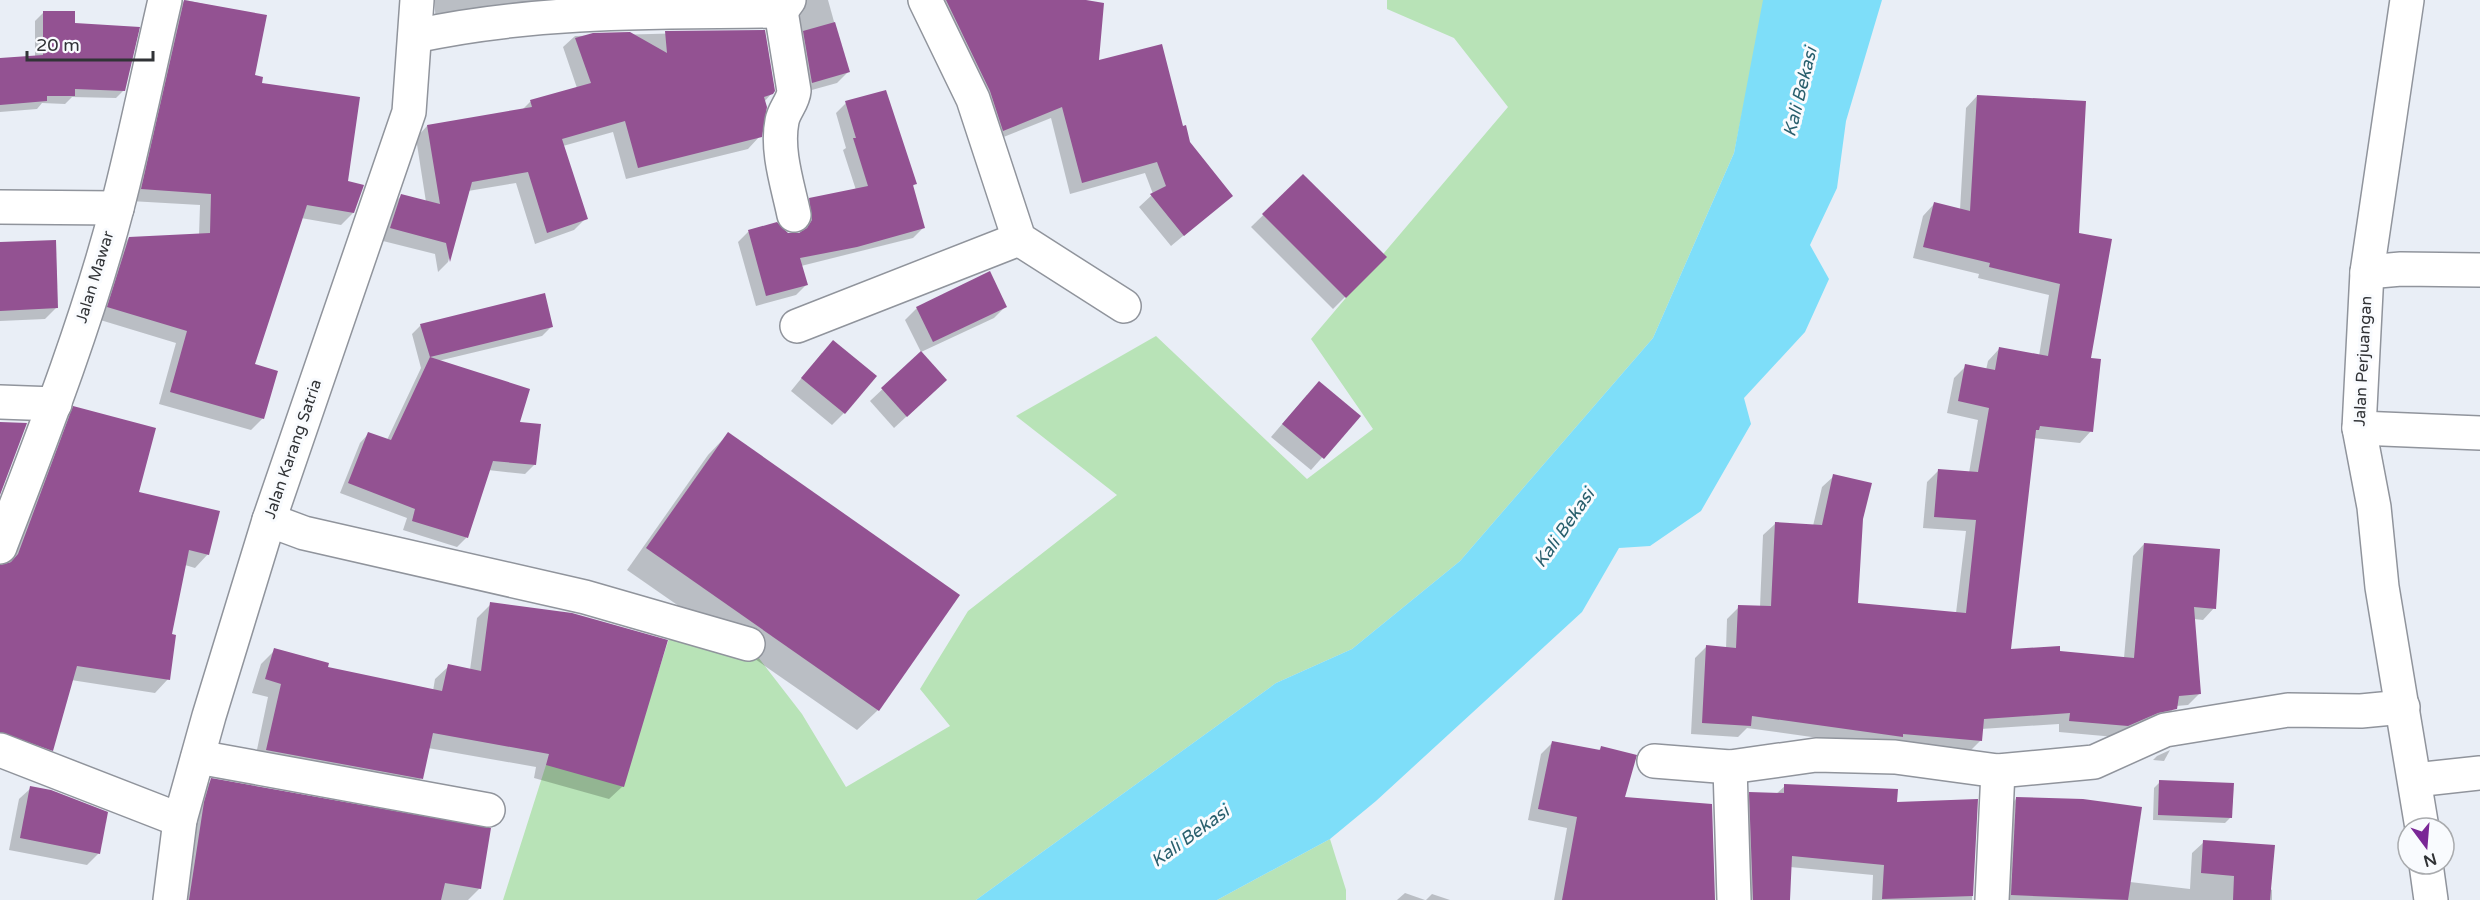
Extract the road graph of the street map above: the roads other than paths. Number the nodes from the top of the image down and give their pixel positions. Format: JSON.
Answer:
{"nodes":[{"id":1,"x":165,"y":0,"type":"edge"},
{"id":2,"x":410,"y":0,"type":"edge"},
{"id":3,"x":417,"y":0,"type":"edge"},
{"id":4,"x":925,"y":0,"type":"edge"},
{"id":5,"x":2407,"y":0,"type":"edge"},
{"id":6,"x":785,"y":5,"type":"edge"},
{"id":7,"x":415,"y":36,"type":"junction"},
{"id":8,"x":0,"y":207,"type":"edge"},
{"id":9,"x":117,"y":208,"type":"junction"},
{"id":10,"x":794,"y":215,"type":"dead end"},
{"id":11,"x":1019,"y":239,"type":"junction"},
{"id":12,"x":2480,"y":270,"type":"edge"},
{"id":13,"x":2367,"y":272,"type":"junction"},
{"id":14,"x":1124,"y":306,"type":"dead end"},
{"id":15,"x":797,"y":326,"type":"dead end"},
{"id":16,"x":0,"y":402,"type":"edge"},
{"id":17,"x":55,"y":404,"type":"junction"},
{"id":18,"x":2359,"y":428,"type":"junction"},
{"id":19,"x":2480,"y":433,"type":"edge"},
{"id":20,"x":268,"y":520,"type":"junction"},
{"id":21,"x":0,"y":547,"type":"edge"},
{"id":22,"x":748,"y":644,"type":"dead end"},
{"id":23,"x":2403,"y":707,"type":"junction"},
{"id":24,"x":0,"y":750,"type":"edge"},
{"id":25,"x":198,"y":757,"type":"junction"},
{"id":26,"x":1654,"y":760,"type":"dead end"},
{"id":27,"x":1730,"y":767,"type":"junction"},
{"id":28,"x":1998,"y":771,"type":"junction"},
{"id":29,"x":2480,"y":773,"type":"edge"},
{"id":30,"x":2415,"y":780,"type":"junction"},
{"id":31,"x":489,"y":810,"type":"dead end"},
{"id":32,"x":2420,"y":816,"type":"edge"},
{"id":33,"x":180,"y":820,"type":"junction"},
{"id":34,"x":2428,"y":876,"type":"edge"},
{"id":35,"x":170,"y":900,"type":"edge"},
{"id":36,"x":1734,"y":900,"type":"edge"},
{"id":37,"x":1992,"y":900,"type":"edge"},
{"id":38,"x":2431,"y":900,"type":"edge"}],
"edges":[{"from":1,"to":9,"type":"street","name":"Jalan Mawar"},
{"from":2,"to":3,"type":"street"},
{"from":3,"to":7,"type":"street","name":"Jalan Karang Satria"},
{"from":4,"to":11,"type":"street"},
{"from":5,"to":13,"type":"street","name":"Jalan Perjuangan"},
{"from":6,"to":7,"type":"street"},
{"from":6,"to":10,"type":"street"},
{"from":7,"to":20,"type":"street","name":"Jalan Karang Satria"},
{"from":8,"to":9,"type":"street"},
{"from":9,"to":17,"type":"street","name":"Jalan Mawar"},
{"from":11,"to":14,"type":"street"},
{"from":11,"to":15,"type":"street"},
{"from":12,"to":13,"type":"street"},
{"from":13,"to":18,"type":"street","name":"Jalan Perjuangan"},
{"from":16,"to":17,"type":"street"},
{"from":17,"to":21,"type":"street","name":"Jalan Mawar"},
{"from":18,"to":19,"type":"street"},
{"from":18,"to":23,"type":"street","name":"Jalan Perjuangan"},
{"from":20,"to":22,"type":"street"},
{"from":20,"to":25,"type":"street","name":"Jalan Karang Satria"},
{"from":23,"to":28,"type":"street"},
{"from":23,"to":30,"type":"street","name":"Jalan Perjuangan"},
{"from":24,"to":33,"type":"street"},
{"from":25,"to":31,"type":"street"},
{"from":25,"to":33,"type":"street","name":"Jalan Karang Satria"},
{"from":26,"to":27,"type":"street"},
{"from":27,"to":28,"type":"street"},
{"from":27,"to":36,"type":"street"},
{"from":28,"to":37,"type":"street"},
{"from":29,"to":30,"type":"street"},
{"from":30,"to":32,"type":"street","name":"Jalan Perjuangan"},
{"from":33,"to":35,"type":"street","name":"Jalan Karang Satria"},
{"from":34,"to":38,"type":"street"}]}
